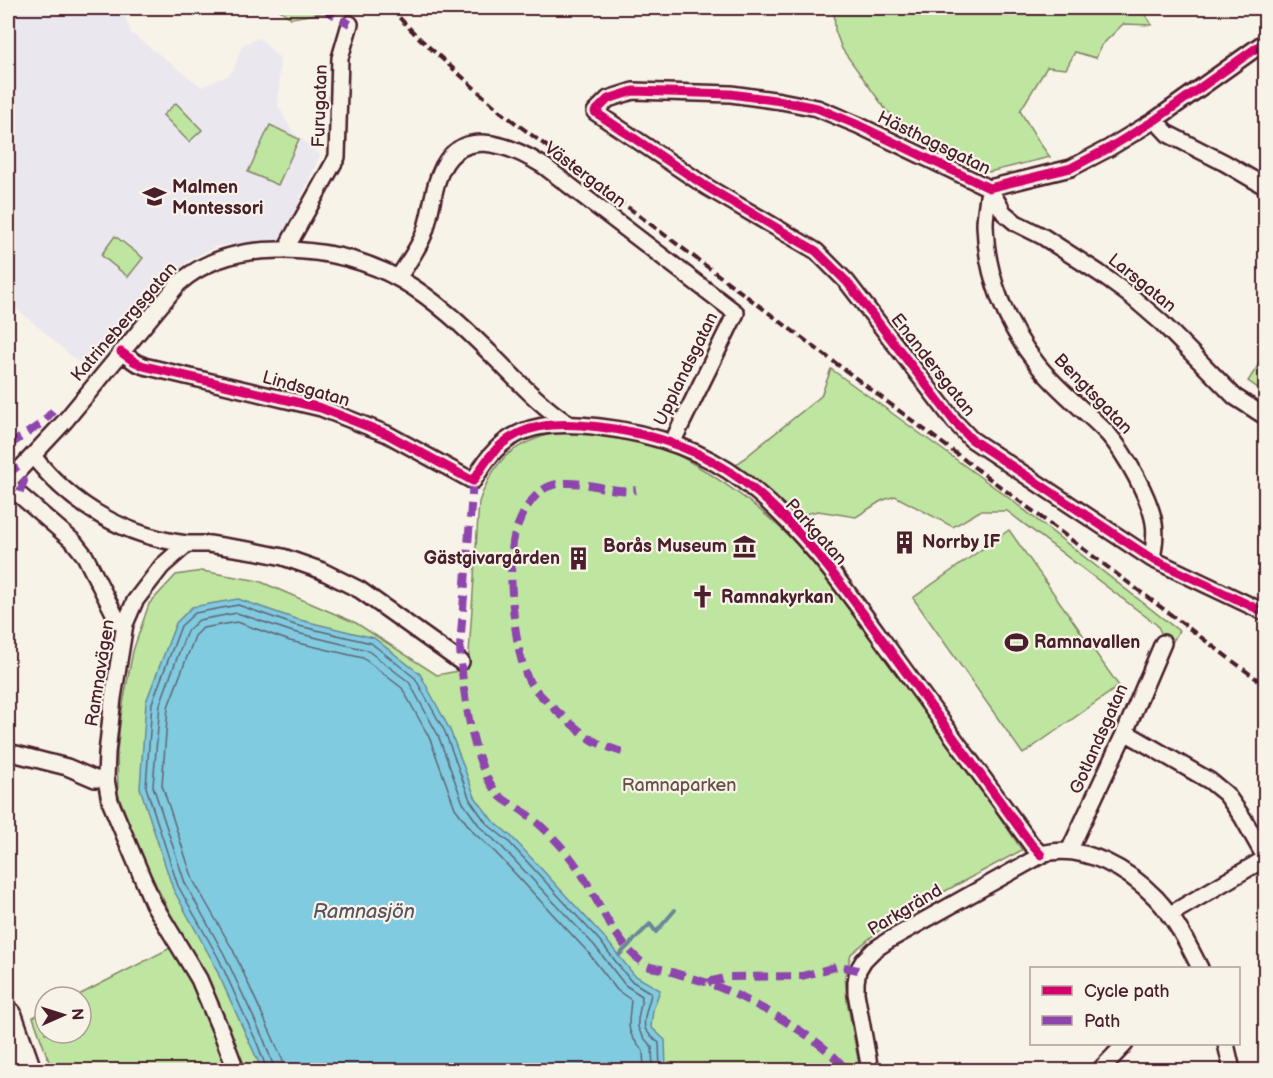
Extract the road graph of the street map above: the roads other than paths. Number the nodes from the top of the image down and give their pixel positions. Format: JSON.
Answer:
{"nodes":[{"id":1,"x":350,"y":24,"type":"dead end"},
{"id":2,"x":1266,"y":41,"type":"edge"},
{"id":3,"x":595,"y":112,"type":"joint"},
{"id":4,"x":1155,"y":120,"type":"junction"},
{"id":5,"x":1266,"y":187,"type":"edge"},
{"id":6,"x":990,"y":188,"type":"junction"},
{"id":7,"x":289,"y":250,"type":"junction"},
{"id":8,"x":398,"y":278,"type":"junction"},
{"id":9,"x":736,"y":313,"type":"joint"},
{"id":10,"x":122,"y":352,"type":"junction"},
{"id":11,"x":1266,"y":417,"type":"edge"},
{"id":12,"x":567,"y":423,"type":"junction"},
{"id":13,"x":672,"y":442,"type":"junction"},
{"id":14,"x":33,"y":456,"type":"junction"},
{"id":15,"x":473,"y":481,"type":"joint"},
{"id":16,"x":8,"y":484,"type":"edge"},
{"id":17,"x":187,"y":544,"type":"junction"},
{"id":18,"x":1152,"y":560,"type":"junction"},
{"id":19,"x":1266,"y":613,"type":"edge"},
{"id":20,"x":125,"y":624,"type":"junction"},
{"id":21,"x":1163,"y":643,"type":"dead end"},
{"id":22,"x":461,"y":662,"type":"dead end"},
{"id":23,"x":1125,"y":732,"type":"junction"},
{"id":24,"x":8,"y":752,"type":"edge"},
{"id":25,"x":106,"y":779,"type":"junction"},
{"id":26,"x":1069,"y":851,"type":"junction"},
{"id":27,"x":1041,"y":855,"type":"junction"},
{"id":28,"x":1265,"y":859,"type":"edge"},
{"id":29,"x":1169,"y":915,"type":"junction"},
{"id":30,"x":1199,"y":967,"type":"edge"},
{"id":31,"x":8,"y":1016,"type":"edge"},
{"id":32,"x":1124,"y":1045,"type":"edge"},
{"id":33,"x":1226,"y":1045,"type":"edge"},
{"id":34,"x":27,"y":1071,"type":"edge"},
{"id":35,"x":236,"y":1071,"type":"edge"},
{"id":36,"x":870,"y":1071,"type":"edge"},
{"id":37,"x":1100,"y":1071,"type":"edge"},
{"id":38,"x":1232,"y":1071,"type":"edge"}],
"edges":[{"from":1,"to":7,"type":"street","name":"Furugatan"},
{"from":2,"to":4,"type":"street","name":"Hästhagsgatan"},
{"from":3,"to":6,"type":"street","name":"Hästhagsgatan"},
{"from":3,"to":18,"type":"street","name":"Enandersgatan"},
{"from":4,"to":5,"type":"street"},
{"from":4,"to":6,"type":"street","name":"Hästhagsgatan"},
{"from":6,"to":11,"type":"street","name":"Larsgatan"},
{"from":6,"to":18,"type":"street","name":"Bengtsgatan"},
{"from":7,"to":8,"type":"street","name":"Katrinebergsgatan"},
{"from":7,"to":10,"type":"street","name":"Katrinebergsgatan"},
{"from":8,"to":9,"type":"street","name":"Västergatan"},
{"from":8,"to":12,"type":"street","name":"Katrinebergsgatan"},
{"from":9,"to":13,"type":"street","name":"Upplandsgatan"},
{"from":10,"to":14,"type":"street","name":"Katrinebergsgatan"},
{"from":10,"to":15,"type":"street","name":"Lindsgatan"},
{"from":12,"to":13,"type":"street","name":"Parkgatan"},
{"from":12,"to":15,"type":"street","name":"Parkgatan"},
{"from":13,"to":27,"type":"street","name":"Parkgatan"},
{"from":14,"to":16,"type":"street","name":"Katrinebergsgatan"},
{"from":14,"to":17,"type":"street"},
{"from":16,"to":20,"type":"street"},
{"from":17,"to":20,"type":"street","name":"Ramnavägen"},
{"from":17,"to":22,"type":"street"},
{"from":18,"to":19,"type":"street","name":"Enandersgatan"},
{"from":20,"to":25,"type":"street","name":"Ramnavägen"},
{"from":21,"to":23,"type":"street","name":"Gotlandsgatan"},
{"from":23,"to":26,"type":"street","name":"Gotlandsgatan"},
{"from":23,"to":28,"type":"street"},
{"from":24,"to":25,"type":"street"},
{"from":25,"to":35,"type":"street","name":"Ramnavägen"},
{"from":26,"to":27,"type":"street","name":"Parkgränd"},
{"from":26,"to":29,"type":"street"},
{"from":27,"to":36,"type":"street","name":"Parkgränd"},
{"from":28,"to":29,"type":"street"},
{"from":29,"to":30,"type":"street"},
{"from":31,"to":34,"type":"highway"},
{"from":32,"to":37,"type":"street"},
{"from":33,"to":38,"type":"street"}]}
